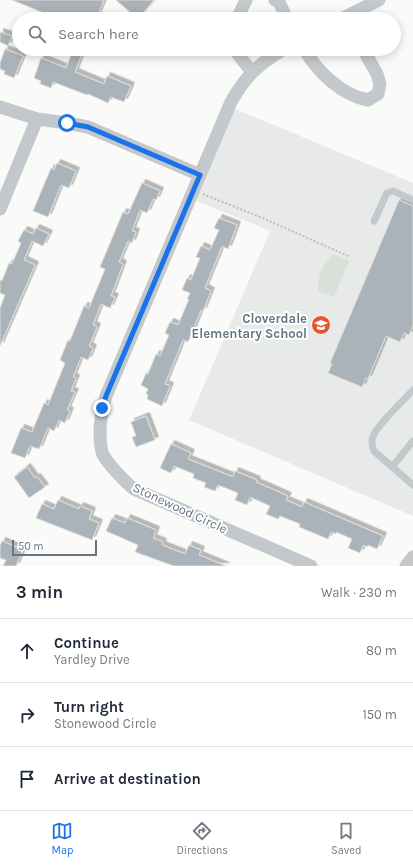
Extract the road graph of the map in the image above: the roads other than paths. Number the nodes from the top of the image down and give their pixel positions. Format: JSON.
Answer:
{"nodes":[{"id":1,"x":246,"y":0,"type":"edge"},
{"id":2,"x":275,"y":0,"type":"edge"},
{"id":3,"x":379,"y":0,"type":"edge"},
{"id":4,"x":241,"y":12,"type":"edge"},
{"id":5,"x":284,"y":12,"type":"edge"},
{"id":6,"x":356,"y":12,"type":"edge"},
{"id":7,"x":239,"y":56,"type":"edge"},
{"id":8,"x":272,"y":56,"type":"edge"},
{"id":9,"x":309,"y":56,"type":"edge"},
{"id":10,"x":367,"y":56,"type":"edge"},
{"id":11,"x":252,"y":72,"type":"junction"},
{"id":12,"x":0,"y":107,"type":"edge"},
{"id":13,"x":37,"y":119,"type":"junction"},
{"id":14,"x":200,"y":175,"type":"junction"},
{"id":15,"x":413,"y":200,"type":"edge"},
{"id":16,"x":0,"y":209,"type":"edge"},
{"id":17,"x":374,"y":221,"type":"dead end"},
{"id":18,"x":413,"y":390,"type":"edge"},
{"id":19,"x":413,"y":442,"type":"edge"},
{"id":20,"x":392,"y":467,"type":"junction"},
{"id":21,"x":413,"y":485,"type":"edge"},
{"id":22,"x":413,"y":557,"type":"edge"},
{"id":23,"x":312,"y":566,"type":"edge"},
{"id":24,"x":406,"y":566,"type":"edge"}],
"edges":[{"from":1,"to":4,"type":"street"},
{"from":2,"to":5,"type":"street"},
{"from":3,"to":6,"type":"street"},
{"from":7,"to":11,"type":"street"},
{"from":8,"to":11,"type":"street","name":"Stonewood Circle"},
{"from":9,"to":10,"type":"street"},
{"from":11,"to":14,"type":"street","name":"Stonewood Circle"},
{"from":12,"to":13,"type":"street"},
{"from":13,"to":14,"type":"street"},
{"from":13,"to":16,"type":"street"},
{"from":14,"to":23,"type":"street","name":"Stonewood Circle"},
{"from":15,"to":17,"type":"lane"},
{"from":18,"to":20,"type":"lane"},
{"from":19,"to":20,"type":"lane"},
{"from":20,"to":21,"type":"lane"},
{"from":22,"to":24,"type":"street"}]}
